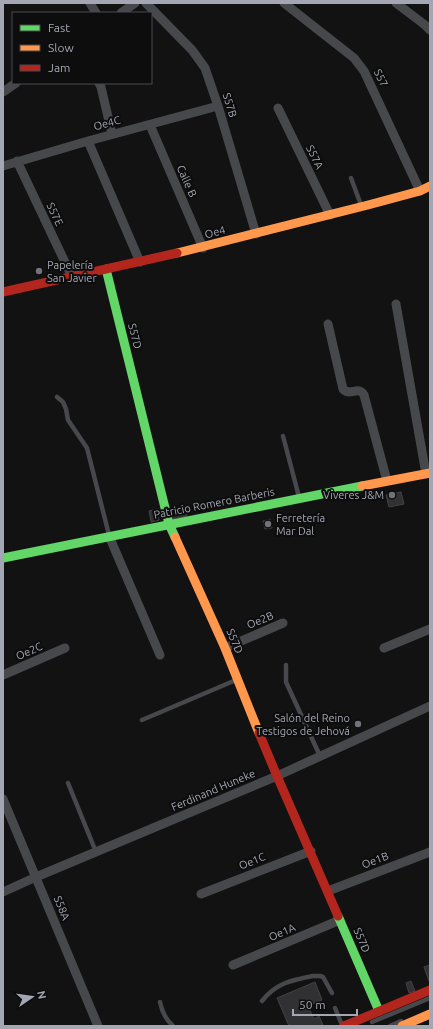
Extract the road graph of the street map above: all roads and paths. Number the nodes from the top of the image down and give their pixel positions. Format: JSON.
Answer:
{"nodes":[{"id":1,"x":90,"y":3,"type":"edge"},
{"id":2,"x":135,"y":3,"type":"edge"},
{"id":3,"x":146,"y":3,"type":"edge"},
{"id":4,"x":284,"y":3,"type":"edge"},
{"id":5,"x":396,"y":3,"type":"edge"},
{"id":6,"x":95,"y":12,"type":"edge"},
{"id":7,"x":122,"y":12,"type":"edge"},
{"id":8,"x":428,"y":26,"type":"edge"},
{"id":9,"x":15,"y":84,"type":"edge"},
{"id":10,"x":100,"y":84,"type":"edge"},
{"id":11,"x":3,"y":92,"type":"edge"},
{"id":12,"x":218,"y":106,"type":"junction"},
{"id":13,"x":278,"y":108,"type":"dead end"},
{"id":14,"x":150,"y":125,"type":"junction"},
{"id":15,"x":112,"y":134,"type":"junction"},
{"id":16,"x":88,"y":141,"type":"junction"},
{"id":17,"x":17,"y":161,"type":"junction"},
{"id":18,"x":3,"y":166,"type":"edge"},
{"id":19,"x":352,"y":178,"type":"dead end"},
{"id":20,"x":430,"y":186,"type":"edge"},
{"id":21,"x":420,"y":191,"type":"junction"},
{"id":22,"x":361,"y":207,"type":"junction"},
{"id":23,"x":330,"y":215,"type":"junction"},
{"id":24,"x":256,"y":234,"type":"junction"},
{"id":25,"x":203,"y":248,"type":"junction"},
{"id":26,"x":140,"y":262,"type":"junction"},
{"id":27,"x":106,"y":269,"type":"junction"},
{"id":28,"x":72,"y":277,"type":"junction"},
{"id":29,"x":3,"y":292,"type":"edge"},
{"id":30,"x":396,"y":304,"type":"dead end"},
{"id":31,"x":328,"y":324,"type":"dead end"},
{"id":32,"x":57,"y":397,"type":"dead end"},
{"id":33,"x":283,"y":436,"type":"dead end"},
{"id":34,"x":428,"y":473,"type":"edge"},
{"id":35,"x":387,"y":481,"type":"junction"},
{"id":36,"x":299,"y":498,"type":"junction"},
{"id":37,"x":170,"y":524,"type":"junction"},
{"id":38,"x":109,"y":536,"type":"junction"},
{"id":39,"x":3,"y":558,"type":"edge"},
{"id":40,"x":283,"y":623,"type":"dead end"},
{"id":41,"x":430,"y":629,"type":"edge"},
{"id":42,"x":65,"y":648,"type":"dead end"},
{"id":43,"x":225,"y":648,"type":"junction"},
{"id":44,"x":384,"y":648,"type":"dead end"},
{"id":45,"x":160,"y":655,"type":"dead end"},
{"id":46,"x":286,"y":665,"type":"dead end"},
{"id":47,"x":3,"y":675,"type":"edge"},
{"id":48,"x":238,"y":679,"type":"junction"},
{"id":49,"x":430,"y":706,"type":"edge"},
{"id":50,"x":142,"y":720,"type":"dead end"},
{"id":51,"x":320,"y":756,"type":"junction"},
{"id":52,"x":277,"y":776,"type":"junction"},
{"id":53,"x":68,"y":783,"type":"dead end"},
{"id":54,"x":3,"y":799,"type":"edge"},
{"id":55,"x":311,"y":851,"type":"junction"},
{"id":56,"x":96,"y":852,"type":"junction"},
{"id":57,"x":430,"y":852,"type":"edge"},
{"id":58,"x":36,"y":877,"type":"junction"},
{"id":59,"x":328,"y":891,"type":"junction"},
{"id":60,"x":3,"y":892,"type":"edge"},
{"id":61,"x":201,"y":894,"type":"dead end"},
{"id":62,"x":340,"y":920,"type":"junction"},
{"id":63,"x":233,"y":965,"type":"dead end"},
{"id":64,"x":430,"y":990,"type":"edge"},
{"id":65,"x":332,"y":993,"type":"dead end"},
{"id":66,"x":430,"y":998,"type":"edge"},
{"id":67,"x":262,"y":1001,"type":"dead end"},
{"id":68,"x":160,"y":1002,"type":"dead end"},
{"id":69,"x":335,"y":1008,"type":"dead end"},
{"id":70,"x":430,"y":1010,"type":"edge"},
{"id":71,"x":379,"y":1011,"type":"junction"},
{"id":72,"x":430,"y":1014,"type":"edge"},
{"id":73,"x":368,"y":1023,"type":"dead end"},
{"id":74,"x":98,"y":1026,"type":"edge"},
{"id":75,"x":174,"y":1026,"type":"edge"},
{"id":76,"x":343,"y":1026,"type":"edge"},
{"id":77,"x":390,"y":1026,"type":"edge"},
{"id":78,"x":402,"y":1026,"type":"edge"}],
"edges":[{"from":1,"to":6,"type":"street"},
{"from":2,"to":7,"type":"street"},
{"from":3,"to":12,"type":"street","name":"S57B"},
{"from":4,"to":21,"type":"street","name":"S57"},
{"from":5,"to":8,"type":"street"},
{"from":9,"to":11,"type":"street"},
{"from":10,"to":15,"type":"street"},
{"from":12,"to":14,"type":"street","name":"Oe4C"},
{"from":12,"to":24,"type":"street","name":"S57B"},
{"from":13,"to":23,"type":"street","name":"S57A"},
{"from":14,"to":15,"type":"street","name":"Oe4C"},
{"from":14,"to":25,"type":"street","name":"Calle B"},
{"from":15,"to":16,"type":"street","name":"Oe4C"},
{"from":16,"to":17,"type":"street","name":"Oe4C"},
{"from":16,"to":26,"type":"street"},
{"from":17,"to":18,"type":"street","name":"Oe4C"},
{"from":17,"to":28,"type":"street","name":"S57E"},
{"from":19,"to":22,"type":"lane"},
{"from":20,"to":21,"type":"street","name":"Oe4"},
{"from":21,"to":22,"type":"street","name":"Oe4"},
{"from":22,"to":23,"type":"street","name":"Oe4"},
{"from":23,"to":24,"type":"street","name":"Oe4"},
{"from":24,"to":25,"type":"street","name":"Oe4"},
{"from":25,"to":26,"type":"street","name":"Oe4"},
{"from":26,"to":27,"type":"street","name":"Oe4"},
{"from":27,"to":28,"type":"street","name":"Oe4"},
{"from":27,"to":37,"type":"street","name":"S57D"},
{"from":28,"to":29,"type":"street","name":"Oe4"},
{"from":30,"to":34,"type":"street"},
{"from":31,"to":35,"type":"street"},
{"from":32,"to":38,"type":"lane"},
{"from":33,"to":36,"type":"lane"},
{"from":34,"to":35,"type":"street","name":"Patricio Romero Barberis"},
{"from":35,"to":36,"type":"street","name":"Patricio Romero Barberis"},
{"from":36,"to":37,"type":"street","name":"Patricio Romero Barberis"},
{"from":37,"to":38,"type":"street","name":"Patricio Romero Barberis"},
{"from":37,"to":43,"type":"street","name":"S57D"},
{"from":38,"to":39,"type":"street","name":"Patricio Romero Barberis"},
{"from":38,"to":45,"type":"street"},
{"from":40,"to":43,"type":"street","name":"Oe2B"},
{"from":41,"to":44,"type":"street"},
{"from":42,"to":47,"type":"street","name":"Oe2C"},
{"from":43,"to":48,"type":"street","name":"S57D"},
{"from":46,"to":51,"type":"lane"},
{"from":48,"to":50,"type":"lane"},
{"from":48,"to":52,"type":"street","name":"S57D"},
{"from":49,"to":51,"type":"street","name":"Ferdinand Huneke"},
{"from":51,"to":52,"type":"street","name":"Ferdinand Huneke"},
{"from":52,"to":55,"type":"street","name":"S57D"},
{"from":52,"to":56,"type":"street","name":"Ferdinand Huneke"},
{"from":53,"to":56,"type":"lane"},
{"from":54,"to":58,"type":"street","name":"S58A"},
{"from":55,"to":59,"type":"street","name":"S57D"},
{"from":55,"to":61,"type":"street","name":"Oe1C"},
{"from":56,"to":58,"type":"street","name":"Ferdinand Huneke"},
{"from":57,"to":59,"type":"street","name":"Oe1B"},
{"from":58,"to":60,"type":"street","name":"Ferdinand Huneke"},
{"from":58,"to":74,"type":"street","name":"S58A"},
{"from":59,"to":62,"type":"street","name":"S57D"},
{"from":62,"to":63,"type":"street","name":"Oe1A"},
{"from":62,"to":71,"type":"street","name":"S57D"},
{"from":64,"to":71,"type":"street"},
{"from":65,"to":67,"type":"lane"},
{"from":66,"to":73,"type":"lane"},
{"from":68,"to":75,"type":"lane"},
{"from":69,"to":76,"type":"lane"},
{"from":70,"to":77,"type":"lane"},
{"from":71,"to":76,"type":"street"},
{"from":72,"to":78,"type":"street"}]}
